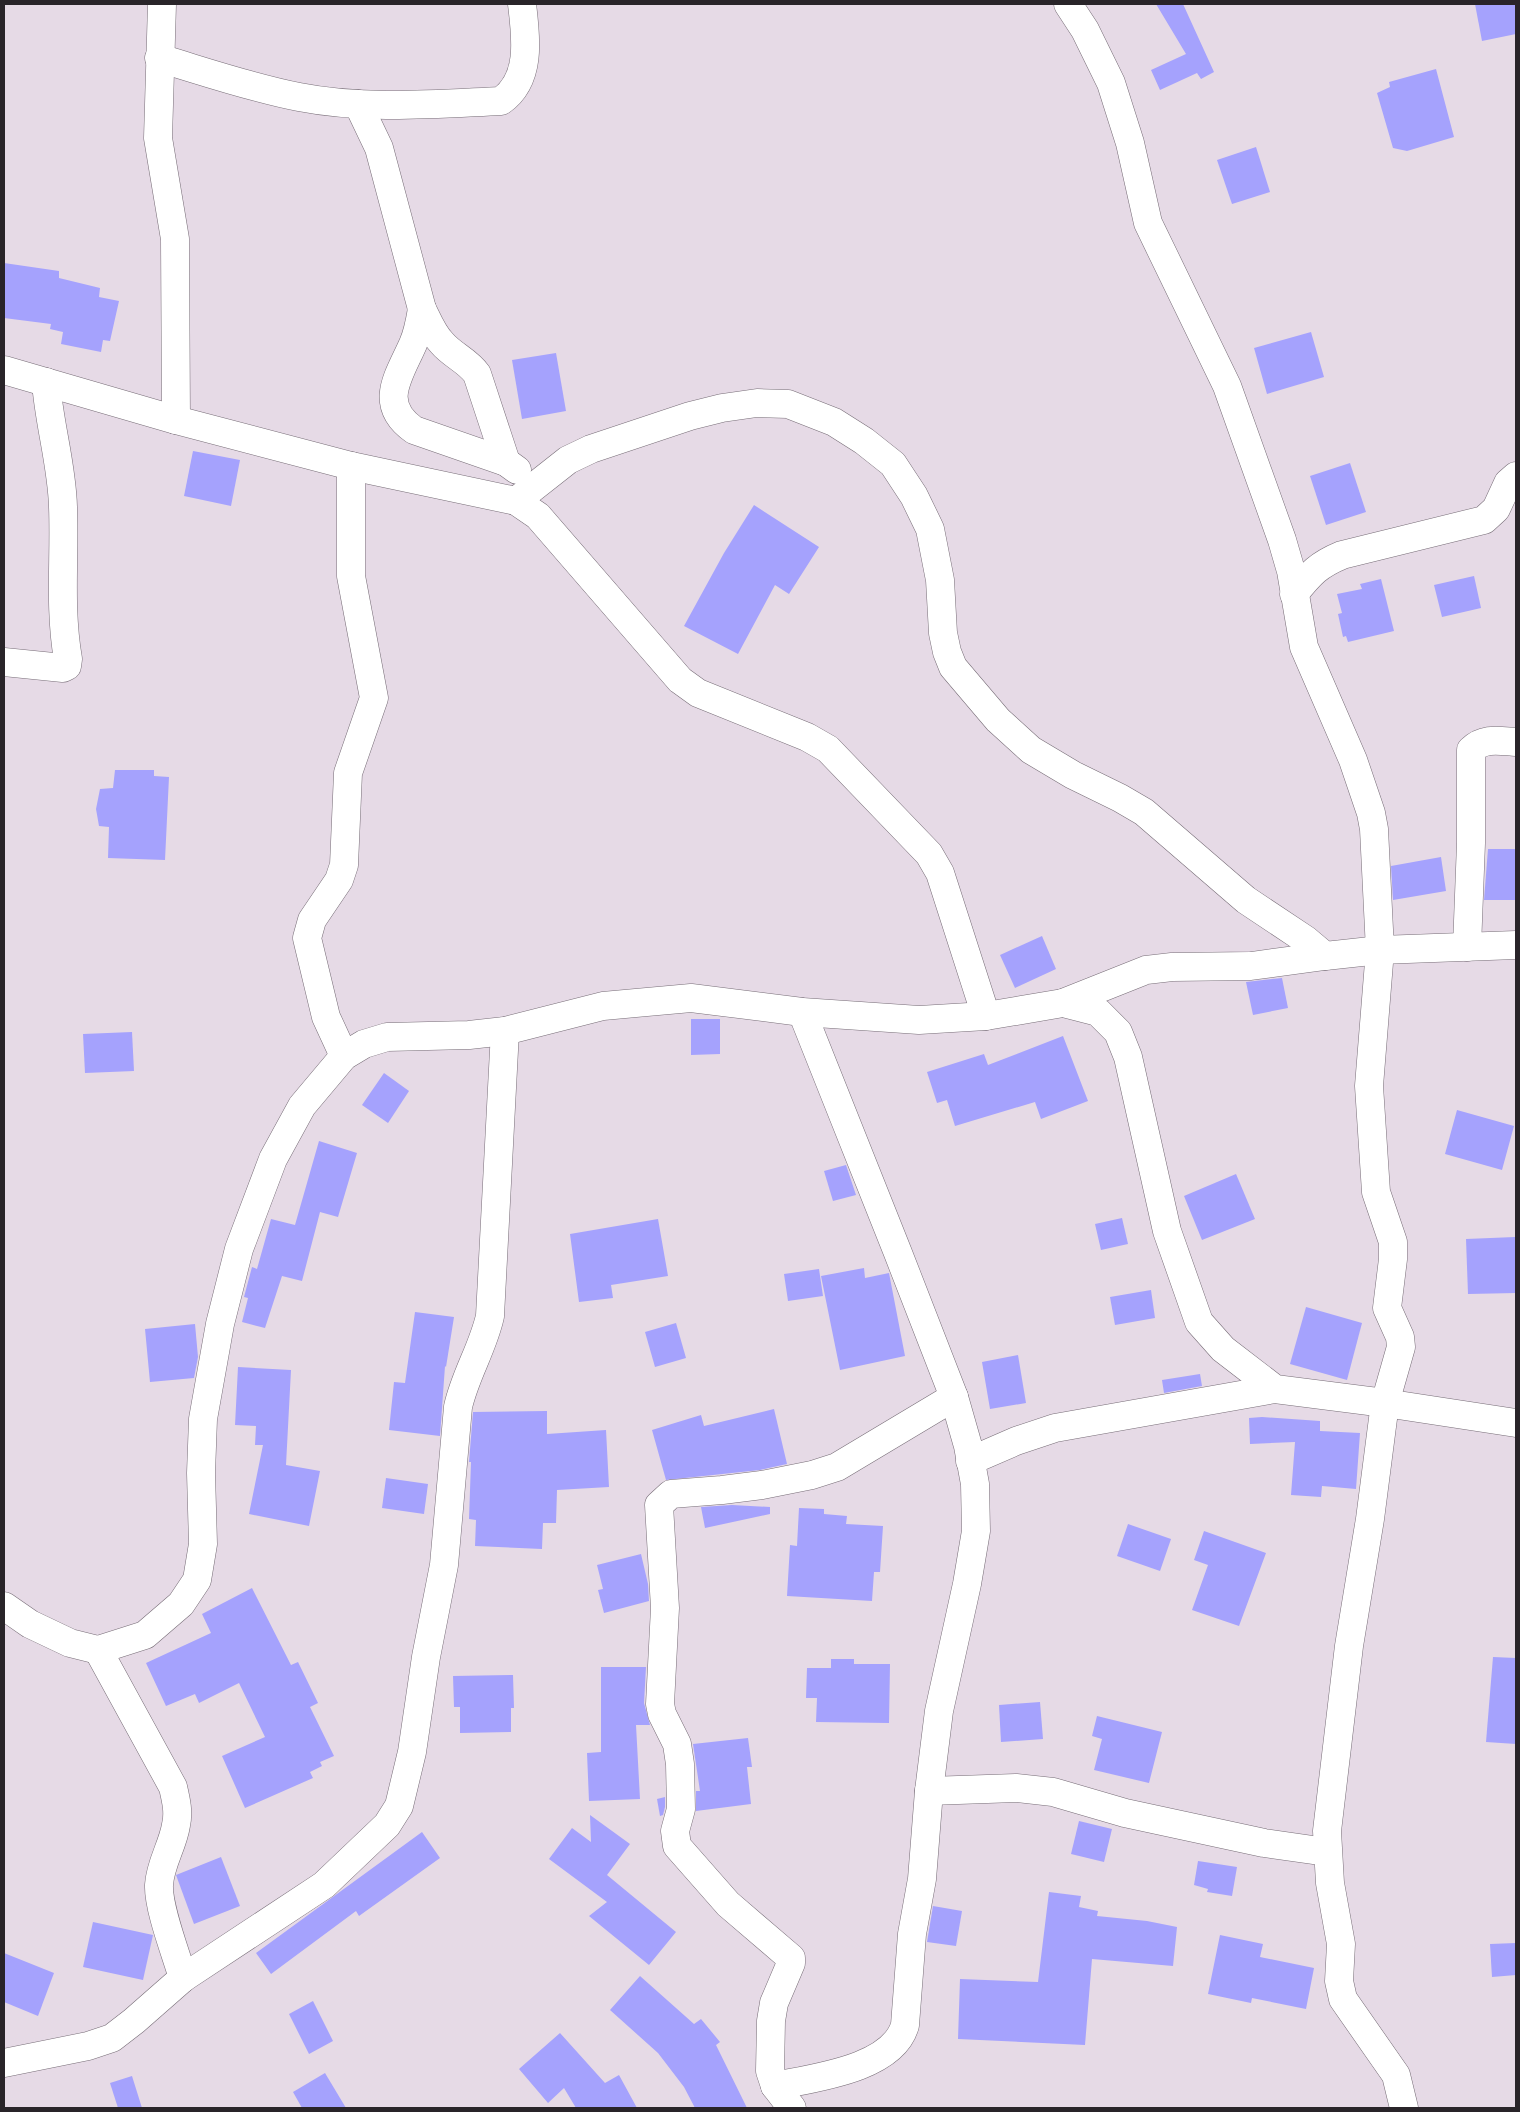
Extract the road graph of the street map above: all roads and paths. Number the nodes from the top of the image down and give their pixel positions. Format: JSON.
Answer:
{"nodes":[{"id":1,"x":162,"y":4,"type":"edge"},
{"id":2,"x":522,"y":4,"type":"edge"},
{"id":3,"x":1068,"y":4,"type":"edge"},
{"id":4,"x":159,"y":58,"type":"junction"},
{"id":5,"x":358,"y":104,"type":"junction"},
{"id":6,"x":422,"y":309,"type":"junction"},
{"id":7,"x":4,"y":370,"type":"edge"},
{"id":8,"x":46,"y":382,"type":"junction"},
{"id":9,"x":176,"y":420,"type":"junction"},
{"id":10,"x":506,"y":462,"type":"junction"},
{"id":11,"x":351,"y":466,"type":"junction"},
{"id":12,"x":1516,"y":476,"type":"edge"},
{"id":13,"x":526,"y":493,"type":"junction"},
{"id":14,"x":1294,"y":594,"type":"junction"},
{"id":15,"x":4,"y":662,"type":"edge"},
{"id":16,"x":1516,"y":742,"type":"edge"},
{"id":17,"x":1516,"y":945,"type":"edge"},
{"id":18,"x":1467,"y":947,"type":"junction"},
{"id":19,"x":1380,"y":950,"type":"junction"},
{"id":20,"x":1325,"y":956,"type":"junction"},
{"id":21,"x":1063,"y":1003,"type":"junction"},
{"id":22,"x":802,"y":1012,"type":"junction"},
{"id":23,"x":986,"y":1016,"type":"junction"},
{"id":24,"x":505,"y":1030,"type":"junction"},
{"id":25,"x":344,"y":1056,"type":"junction"},
{"id":26,"x":1275,"y":1389,"type":"junction"},
{"id":27,"x":954,"y":1397,"type":"junction"},
{"id":28,"x":1385,"y":1403,"type":"junction"},
{"id":29,"x":1516,"y":1423,"type":"edge"},
{"id":30,"x":970,"y":1461,"type":"junction"},
{"id":31,"x":4,"y":1606,"type":"edge"},
{"id":32,"x":98,"y":1650,"type":"junction"},
{"id":33,"x":929,"y":1790,"type":"junction"},
{"id":34,"x":1327,"y":1852,"type":"junction"},
{"id":35,"x":183,"y":1978,"type":"junction"},
{"id":36,"x":4,"y":2063,"type":"edge"},
{"id":37,"x":775,"y":2086,"type":"junction"},
{"id":38,"x":792,"y":2108,"type":"edge"},
{"id":39,"x":1404,"y":2108,"type":"edge"}],
"edges":[{"from":1,"to":4,"type":"street"},
{"from":2,"to":5,"type":"street"},
{"from":3,"to":14,"type":"street"},
{"from":4,"to":5,"type":"street"},
{"from":4,"to":9,"type":"street"},
{"from":5,"to":6,"type":"street"},
{"from":6,"to":10,"type":"street"},
{"from":6,"to":10,"type":"street"},
{"from":7,"to":8,"type":"street"},
{"from":8,"to":9,"type":"street"},
{"from":8,"to":15,"type":"street"},
{"from":9,"to":11,"type":"street"},
{"from":10,"to":13,"type":"street"},
{"from":11,"to":13,"type":"street"},
{"from":11,"to":25,"type":"street"},
{"from":12,"to":14,"type":"street"},
{"from":13,"to":20,"type":"street"},
{"from":13,"to":23,"type":"street"},
{"from":14,"to":19,"type":"street"},
{"from":16,"to":18,"type":"street"},
{"from":17,"to":18,"type":"street"},
{"from":18,"to":19,"type":"street"},
{"from":19,"to":20,"type":"street"},
{"from":19,"to":28,"type":"street"},
{"from":20,"to":21,"type":"street"},
{"from":21,"to":23,"type":"street"},
{"from":21,"to":26,"type":"street"},
{"from":22,"to":23,"type":"street"},
{"from":22,"to":24,"type":"street"},
{"from":22,"to":27,"type":"street"},
{"from":24,"to":25,"type":"street"},
{"from":24,"to":35,"type":"street"},
{"from":25,"to":32,"type":"street"},
{"from":26,"to":28,"type":"street"},
{"from":26,"to":30,"type":"street"},
{"from":27,"to":30,"type":"street"},
{"from":27,"to":37,"type":"street"},
{"from":28,"to":29,"type":"street"},
{"from":28,"to":34,"type":"street"},
{"from":30,"to":33,"type":"street"},
{"from":31,"to":32,"type":"street"},
{"from":32,"to":35,"type":"street"},
{"from":33,"to":34,"type":"street"},
{"from":33,"to":37,"type":"street"},
{"from":34,"to":39,"type":"street"},
{"from":35,"to":36,"type":"street"},
{"from":37,"to":38,"type":"street"}]}
